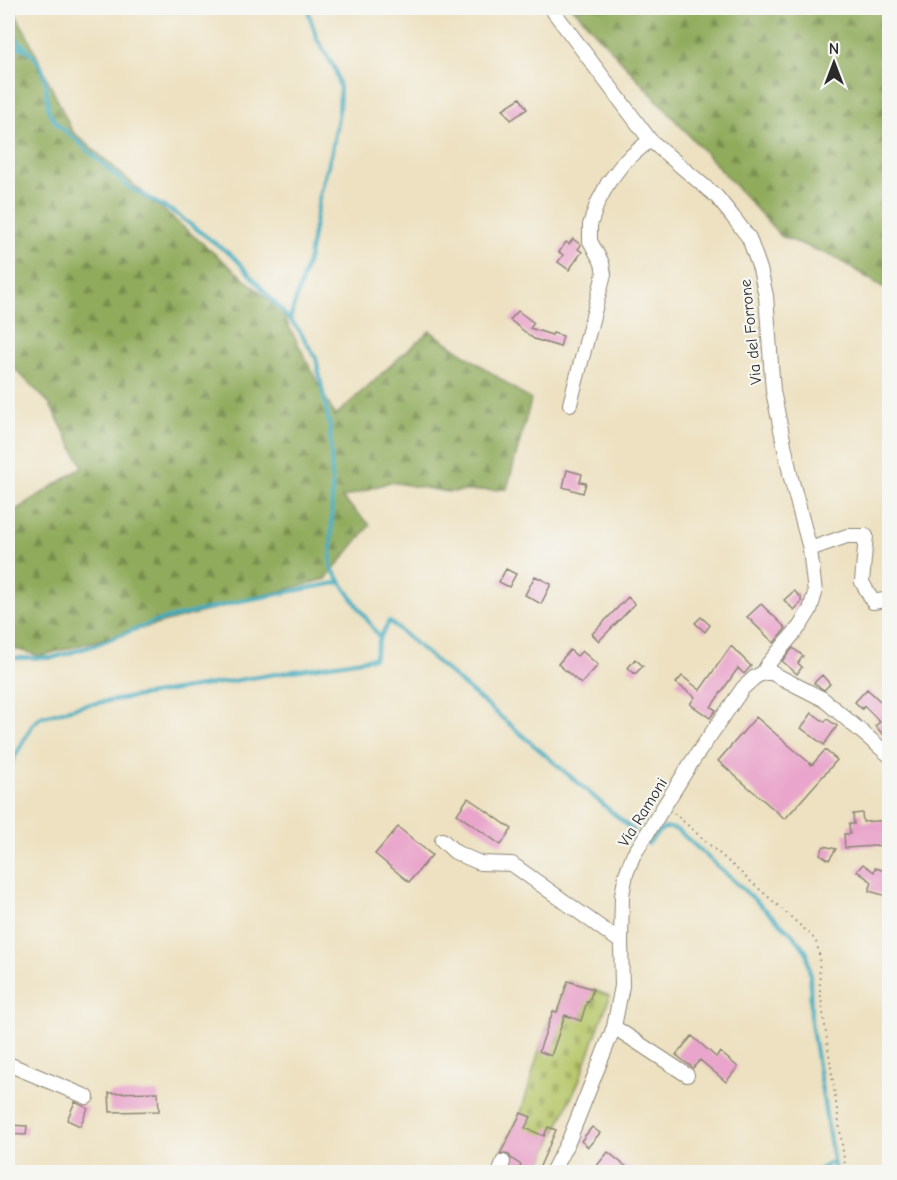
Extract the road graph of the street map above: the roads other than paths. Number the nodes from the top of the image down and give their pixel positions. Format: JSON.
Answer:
{"nodes":[{"id":1,"x":551,"y":8,"type":"edge"},
{"id":2,"x":650,"y":140,"type":"junction"},
{"id":3,"x":570,"y":404,"type":"dead end"},
{"id":4,"x":810,"y":549,"type":"junction"},
{"id":5,"x":890,"y":599,"type":"edge"},
{"id":6,"x":763,"y":673,"type":"junction"},
{"id":7,"x":890,"y":756,"type":"edge"},
{"id":8,"x":442,"y":840,"type":"dead end"},
{"id":9,"x":621,"y":942,"type":"junction"},
{"id":10,"x":614,"y":1027,"type":"junction"},
{"id":11,"x":8,"y":1064,"type":"edge"},
{"id":12,"x":687,"y":1075,"type":"dead end"},
{"id":13,"x":87,"y":1097,"type":"dead end"},
{"id":14,"x":552,"y":1173,"type":"edge"}],
"edges":[{"from":1,"to":2,"type":"street","name":"Via del Forrone"},
{"from":2,"to":3,"type":"street"},
{"from":2,"to":4,"type":"street","name":"Via del Forrone"},
{"from":4,"to":5,"type":"street"},
{"from":4,"to":6,"type":"street","name":"Via del Forrone"},
{"from":6,"to":7,"type":"street"},
{"from":6,"to":9,"type":"street","name":"Via Ramoni"},
{"from":8,"to":9,"type":"street"},
{"from":9,"to":10,"type":"street","name":"Via Ramoni"},
{"from":10,"to":12,"type":"street"},
{"from":10,"to":14,"type":"street","name":"Via Ramoni"},
{"from":11,"to":13,"type":"street"}]}
